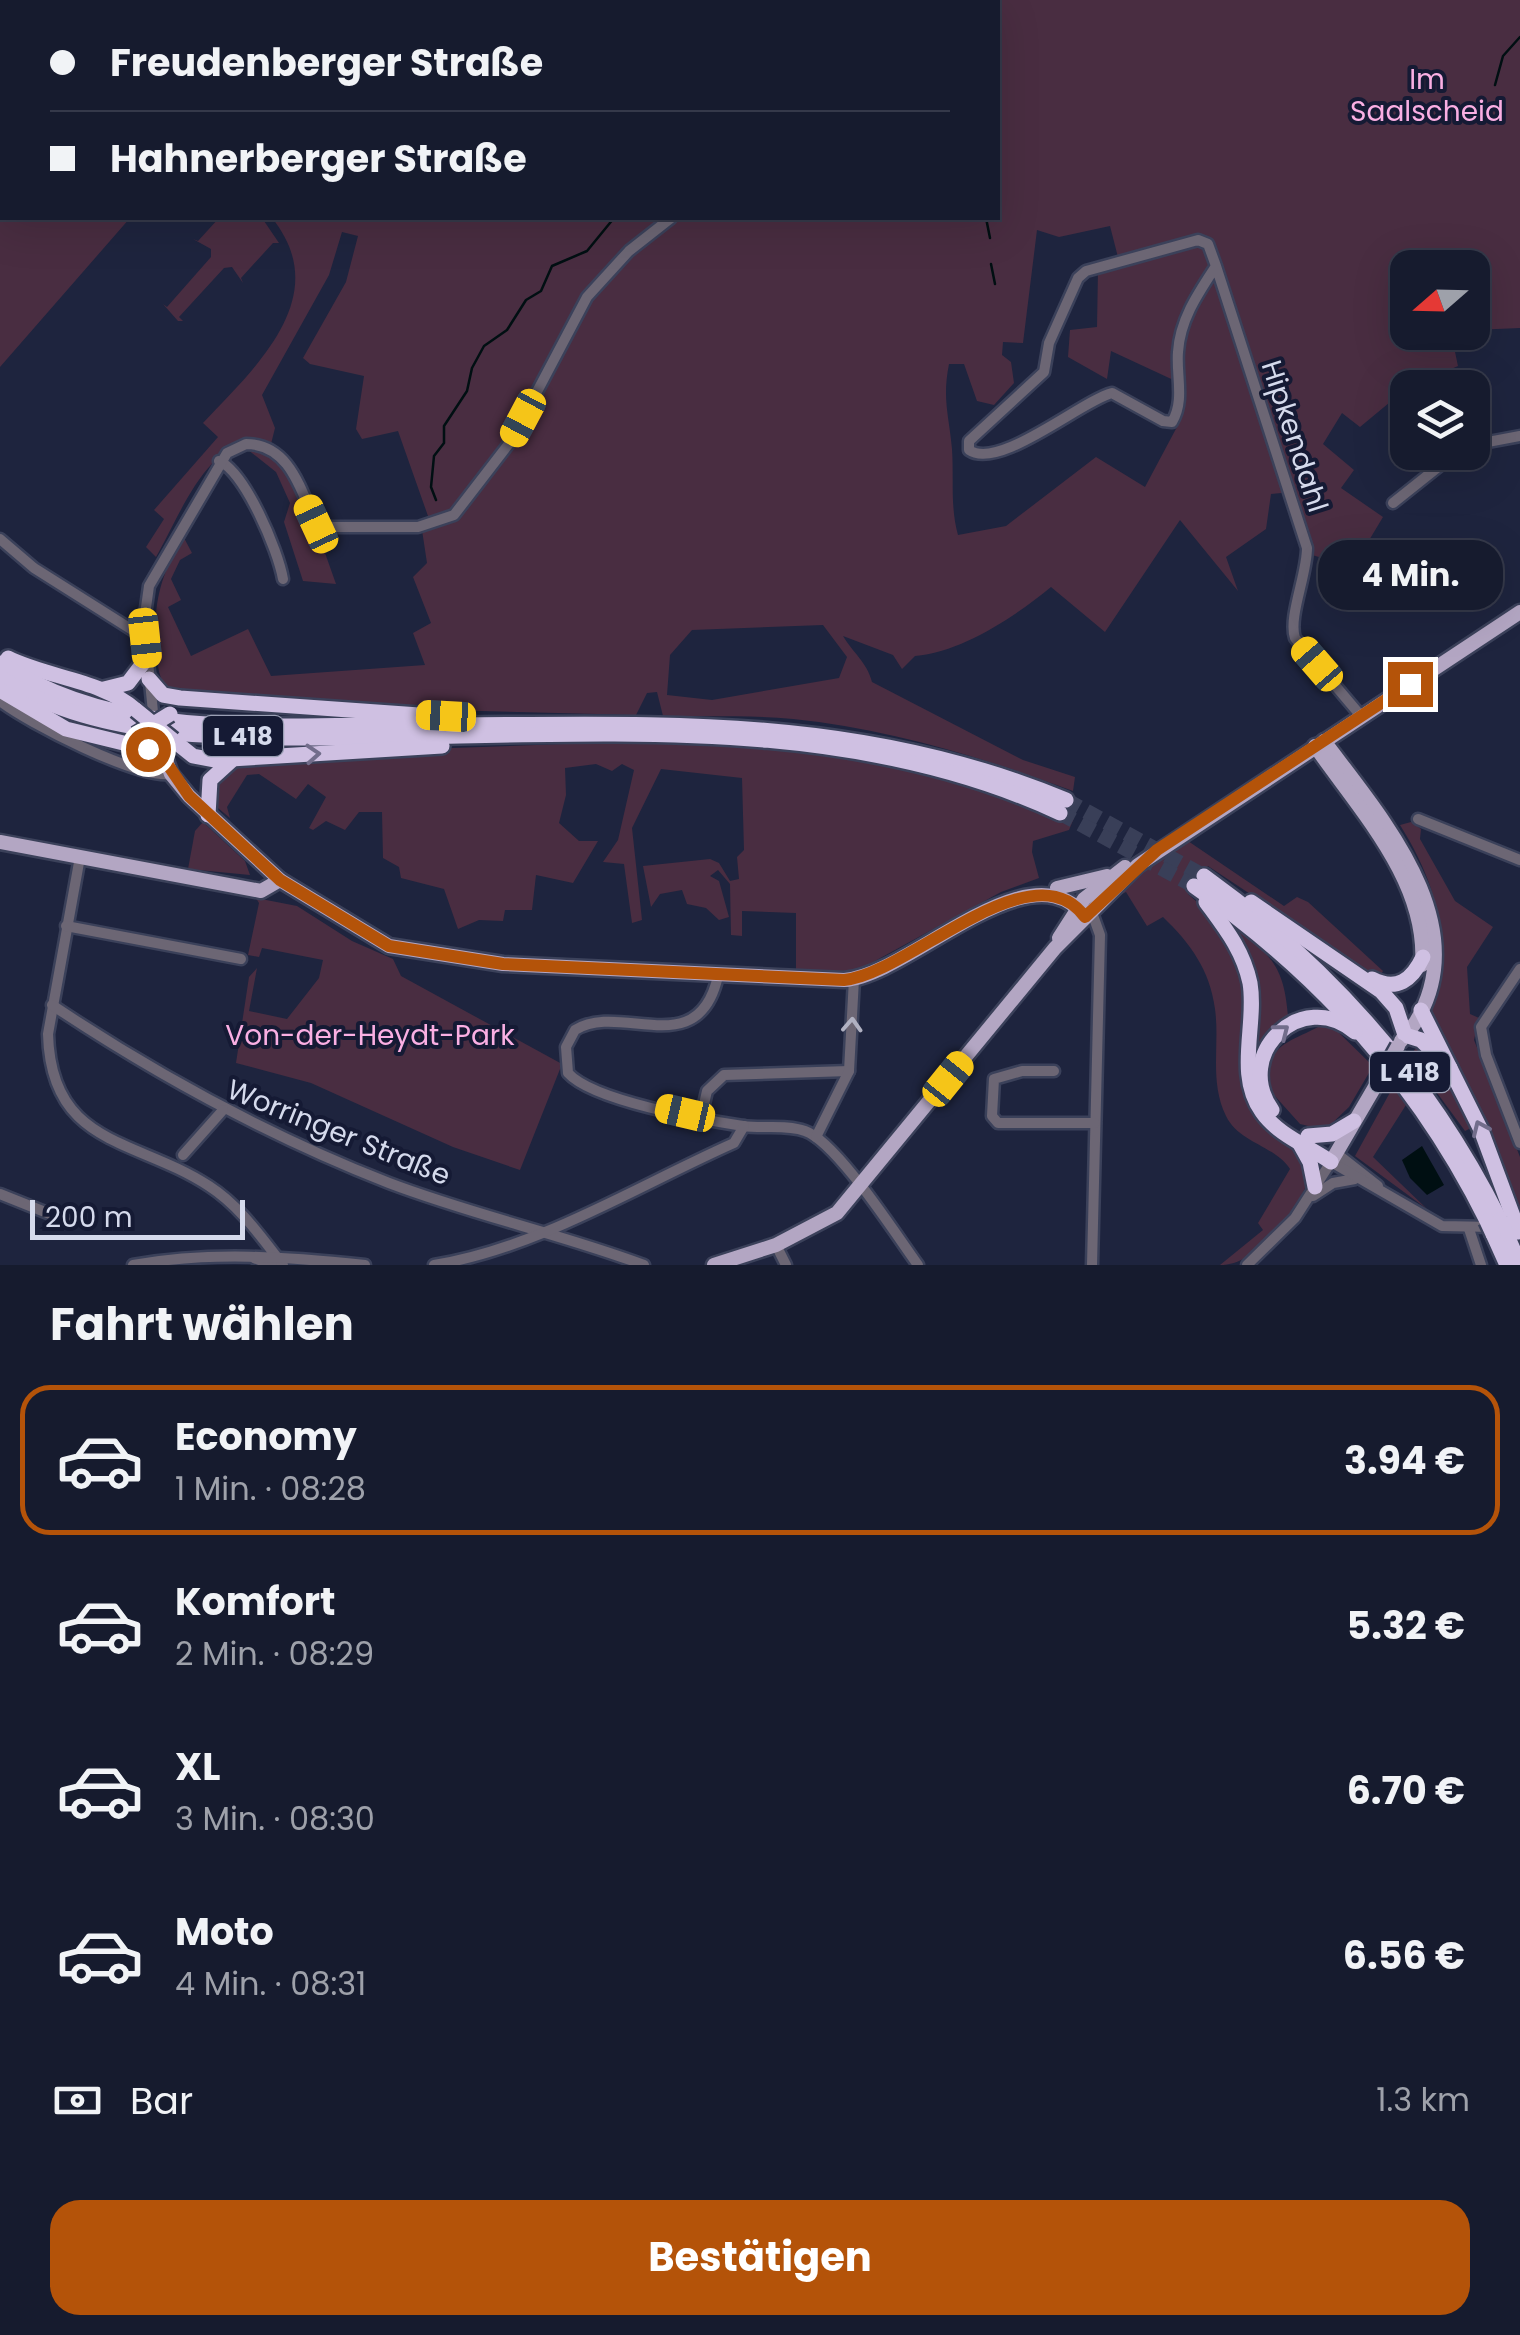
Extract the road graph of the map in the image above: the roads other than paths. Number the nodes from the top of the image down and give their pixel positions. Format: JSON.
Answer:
{"nodes":[{"id":1,"x":668,"y":220,"type":"edge"},
{"id":2,"x":1216,"y":266,"type":"junction"},
{"id":3,"x":1520,"y":436,"type":"edge"},
{"id":4,"x":1490,"y":442,"type":"edge"},
{"id":5,"x":219,"y":462,"type":"junction"},
{"id":6,"x":1434,"y":470,"type":"edge"},
{"id":7,"x":1393,"y":502,"type":"dead end"},
{"id":8,"x":0,"y":538,"type":"edge"},
{"id":9,"x":283,"y":579,"type":"dead end"},
{"id":10,"x":1520,"y":612,"type":"edge"},
{"id":11,"x":145,"y":638,"type":"junction"},
{"id":12,"x":0,"y":654,"type":"edge"},
{"id":13,"x":147,"y":658,"type":"junction"},
{"id":14,"x":0,"y":663,"type":"edge"},
{"id":15,"x":0,"y":677,"type":"edge"},
{"id":16,"x":150,"y":679,"type":"junction"},
{"id":17,"x":100,"y":689,"type":"junction"},
{"id":18,"x":0,"y":690,"type":"edge"},
{"id":19,"x":196,"y":699,"type":"junction"},
{"id":20,"x":0,"y":701,"type":"edge"},
{"id":21,"x":1362,"y":716,"type":"junction"},
{"id":22,"x":1342,"y":728,"type":"junction"},
{"id":23,"x":159,"y":729,"type":"junction"},
{"id":24,"x":494,"y":731,"type":"junction"},
{"id":25,"x":119,"y":743,"type":"junction"},
{"id":26,"x":1320,"y":744,"type":"junction"},
{"id":27,"x":232,"y":760,"type":"junction"},
{"id":28,"x":1291,"y":762,"type":"junction"},
{"id":29,"x":1336,"y":767,"type":"junction"},
{"id":30,"x":169,"y":768,"type":"junction"},
{"id":31,"x":1357,"y":798,"type":"junction"},
{"id":32,"x":1064,"y":806,"type":"tunnel mouth"},
{"id":33,"x":208,"y":814,"type":"junction"},
{"id":34,"x":1418,"y":819,"type":"dead end"},
{"id":35,"x":0,"y":842,"type":"edge"},
{"id":36,"x":1160,"y":848,"type":"junction"},
{"id":37,"x":80,"y":857,"type":"junction"},
{"id":38,"x":1520,"y":860,"type":"edge"},
{"id":39,"x":1117,"y":872,"type":"junction"},
{"id":40,"x":280,"y":880,"type":"junction"},
{"id":41,"x":1199,"y":881,"type":"junction"},
{"id":42,"x":1052,"y":891,"type":"junction"},
{"id":43,"x":1084,"y":910,"type":"junction"},
{"id":44,"x":66,"y":926,"type":"junction"},
{"id":45,"x":1098,"y":940,"type":"junction"},
{"id":46,"x":1422,"y":957,"type":"junction"},
{"id":47,"x":240,"y":959,"type":"dead end"},
{"id":48,"x":1520,"y":969,"type":"edge"},
{"id":49,"x":1357,"y":973,"type":"junction"},
{"id":50,"x":718,"y":976,"type":"junction"},
{"id":51,"x":854,"y":979,"type":"junction"},
{"id":52,"x":52,"y":1004,"type":"junction"},
{"id":53,"x":1421,"y":1010,"type":"junction"},
{"id":54,"x":1402,"y":1040,"type":"junction"},
{"id":55,"x":1381,"y":1054,"type":"junction"},
{"id":56,"x":1450,"y":1068,"type":"junction"},
{"id":57,"x":1054,"y":1071,"type":"dead end"},
{"id":58,"x":848,"y":1072,"type":"junction"},
{"id":59,"x":224,"y":1110,"type":"junction"},
{"id":60,"x":701,"y":1116,"type":"junction"},
{"id":61,"x":1354,"y":1122,"type":"junction"},
{"id":62,"x":1095,"y":1123,"type":"junction"},
{"id":63,"x":744,"y":1126,"type":"junction"},
{"id":64,"x":816,"y":1137,"type":"junction"},
{"id":65,"x":1303,"y":1138,"type":"junction"},
{"id":66,"x":1520,"y":1143,"type":"edge"},
{"id":67,"x":183,"y":1156,"type":"dead end"},
{"id":68,"x":1333,"y":1158,"type":"junction"},
{"id":69,"x":1354,"y":1178,"type":"junction"},
{"id":70,"x":860,"y":1187,"type":"junction"},
{"id":71,"x":1382,"y":1190,"type":"junction"},
{"id":72,"x":0,"y":1194,"type":"edge"},
{"id":73,"x":1312,"y":1194,"type":"junction"},
{"id":74,"x":64,"y":1220,"type":"dead end"},
{"id":75,"x":514,"y":1223,"type":"junction"},
{"id":76,"x":1507,"y":1228,"type":"edge"},
{"id":77,"x":1469,"y":1230,"type":"junction"},
{"id":78,"x":542,"y":1232,"type":"junction"},
{"id":79,"x":262,"y":1238,"type":"junction"},
{"id":80,"x":517,"y":1242,"type":"junction"},
{"id":81,"x":776,"y":1244,"type":"junction"},
{"id":82,"x":243,"y":1255,"type":"junction"},
{"id":83,"x":256,"y":1255,"type":"junction"},
{"id":84,"x":277,"y":1262,"type":"edge"},
{"id":85,"x":297,"y":1262,"type":"edge"},
{"id":86,"x":133,"y":1265,"type":"edge"},
{"id":87,"x":365,"y":1265,"type":"edge"},
{"id":88,"x":434,"y":1265,"type":"edge"},
{"id":89,"x":644,"y":1265,"type":"edge"},
{"id":90,"x":714,"y":1265,"type":"edge"},
{"id":91,"x":786,"y":1265,"type":"edge"},
{"id":92,"x":918,"y":1265,"type":"edge"},
{"id":93,"x":1092,"y":1265,"type":"edge"},
{"id":94,"x":1246,"y":1265,"type":"edge"},
{"id":95,"x":1480,"y":1265,"type":"edge"},
{"id":96,"x":1507,"y":1265,"type":"edge"},
{"id":97,"x":1520,"y":1265,"type":"edge"}],
"edges":[{"from":1,"to":5,"type":"street"},
{"from":2,"to":2,"type":"street"},
{"from":2,"to":21,"type":"street","name":"Hipkendahl"},
{"from":3,"to":4,"type":"street"},
{"from":5,"to":9,"type":"street"},
{"from":5,"to":11,"type":"street"},
{"from":6,"to":7,"type":"street"},
{"from":8,"to":11,"type":"street"},
{"from":10,"to":21,"type":"main road"},
{"from":11,"to":13,"type":"street"},
{"from":12,"to":17,"type":"highway"},
{"from":13,"to":16,"type":"street"},
{"from":13,"to":17,"type":"highway"},
{"from":14,"to":24,"type":"highway","number":"L 418"},
{"from":15,"to":24,"type":"highway","number":"L 418"},
{"from":16,"to":19,"type":"highway"},
{"from":16,"to":23,"type":"street"},
{"from":17,"to":23,"type":"highway","bridge":true},
{"from":18,"to":25,"type":"highway"},
{"from":19,"to":23,"type":"highway","bridge":true},
{"from":19,"to":24,"type":"highway"},
{"from":20,"to":30,"type":"street"},
{"from":21,"to":22,"type":"main road"},
{"from":22,"to":26,"type":"main road"},
{"from":22,"to":29,"type":"main road"},
{"from":23,"to":25,"type":"highway","bridge":true},
{"from":23,"to":27,"type":"highway"},
{"from":23,"to":30,"type":"main road","number":"L 418"},
{"from":27,"to":24,"type":"highway","one_way":true},
{"from":24,"to":32,"type":"highway","number":"L 418"},
{"from":25,"to":30,"type":"highway"},
{"from":26,"to":28,"type":"main road"},
{"from":26,"to":29,"type":"main road"},
{"from":27,"to":33,"type":"highway"},
{"from":28,"to":29,"type":"main road"},
{"from":28,"to":36,"type":"main road"},
{"from":29,"to":31,"type":"main road"},
{"from":30,"to":33,"type":"main road","number":"L 418"},
{"from":31,"to":46,"type":"main road"},
{"from":31,"to":53,"type":"main road"},
{"from":33,"to":40,"type":"main road","number":"L 418"},
{"from":34,"to":38,"type":"street"},
{"from":35,"to":37,"type":"main road"},
{"from":36,"to":39,"type":"main road"},
{"from":36,"to":43,"type":"main road"},
{"from":37,"to":40,"type":"main road"},
{"from":37,"to":44,"type":"street"},
{"from":39,"to":42,"type":"main road","number":"L 418"},
{"from":39,"to":43,"type":"main road"},
{"from":40,"to":50,"type":"main road","number":"L 418"},
{"from":41,"to":49,"type":"highway","number":"L 418"},
{"from":41,"to":55,"type":"highway","number":"L 418"},
{"from":41,"to":65,"type":"highway","number":"L 418"},
{"from":41,"to":76,"type":"highway","number":"L 418"},
{"from":42,"to":43,"type":"main road","number":"L 418"},
{"from":42,"to":43,"type":"main road"},
{"from":42,"to":51,"type":"main road","number":"L 418"},
{"from":43,"to":45,"type":"street"},
{"from":43,"to":45,"type":"street"},
{"from":43,"to":45,"type":"street"},
{"from":43,"to":70,"type":"main road"},
{"from":44,"to":47,"type":"street"},
{"from":44,"to":52,"type":"street"},
{"from":45,"to":62,"type":"street"},
{"from":46,"to":49,"type":"highway","number":"L 418"},
{"from":46,"to":54,"type":"main road"},
{"from":48,"to":66,"type":"street"},
{"from":49,"to":54,"type":"highway","number":"L 418"},
{"from":50,"to":51,"type":"main road","number":"L 418"},
{"from":50,"to":60,"type":"street"},
{"from":58,"to":51,"type":"street","one_way":true},
{"from":52,"to":59,"type":"street","name":"Worringer Straße"},
{"from":52,"to":79,"type":"street"},
{"from":53,"to":54,"type":"main road"},
{"from":53,"to":56,"type":"highway","number":"L 418"},
{"from":54,"to":56,"type":"highway"},
{"from":54,"to":61,"type":"main road","bridge":true},
{"from":65,"to":55,"type":"highway","number":"L 418","one_way":true},
{"from":55,"to":76,"type":"highway","number":"L 418"},
{"from":76,"to":56,"type":"highway","number":"L 418","one_way":true},
{"from":57,"to":62,"type":"street"},
{"from":58,"to":60,"type":"street"},
{"from":58,"to":64,"type":"street"},
{"from":59,"to":67,"type":"street"},
{"from":59,"to":75,"type":"street","name":"Worringer Straße"},
{"from":60,"to":63,"type":"street"},
{"from":61,"to":65,"type":"highway","number":"L 418"},
{"from":61,"to":68,"type":"main road"},
{"from":62,"to":93,"type":"street"},
{"from":63,"to":64,"type":"street"},
{"from":63,"to":78,"type":"street"},
{"from":64,"to":70,"type":"street"},
{"from":65,"to":68,"type":"highway","number":"L 418"},
{"from":65,"to":73,"type":"highway","number":"L 418"},
{"from":68,"to":69,"type":"street"},
{"from":68,"to":71,"type":"street"},
{"from":68,"to":73,"type":"street"},
{"from":69,"to":71,"type":"street"},
{"from":69,"to":73,"type":"street"},
{"from":70,"to":81,"type":"main road"},
{"from":70,"to":92,"type":"street"},
{"from":71,"to":77,"type":"street"},
{"from":72,"to":74,"type":"street"},
{"from":73,"to":94,"type":"street"},
{"from":75,"to":78,"type":"street","name":"Worringer Straße"},
{"from":75,"to":80,"type":"street"},
{"from":76,"to":77,"type":"street"},
{"from":76,"to":96,"type":"highway","number":"L 418"},
{"from":76,"to":97,"type":"highway","number":"L 418"},
{"from":77,"to":95,"type":"street"},
{"from":78,"to":80,"type":"street"},
{"from":78,"to":89,"type":"street","name":"Worringer Straße"},
{"from":79,"to":83,"type":"street"},
{"from":79,"to":84,"type":"street"},
{"from":80,"to":88,"type":"street"},
{"from":81,"to":90,"type":"main road"},
{"from":81,"to":91,"type":"street"},
{"from":82,"to":83,"type":"street"},
{"from":82,"to":84,"type":"street"},
{"from":82,"to":86,"type":"street"},
{"from":83,"to":84,"type":"street"},
{"from":84,"to":85,"type":"street"},
{"from":85,"to":87,"type":"street"}]}
